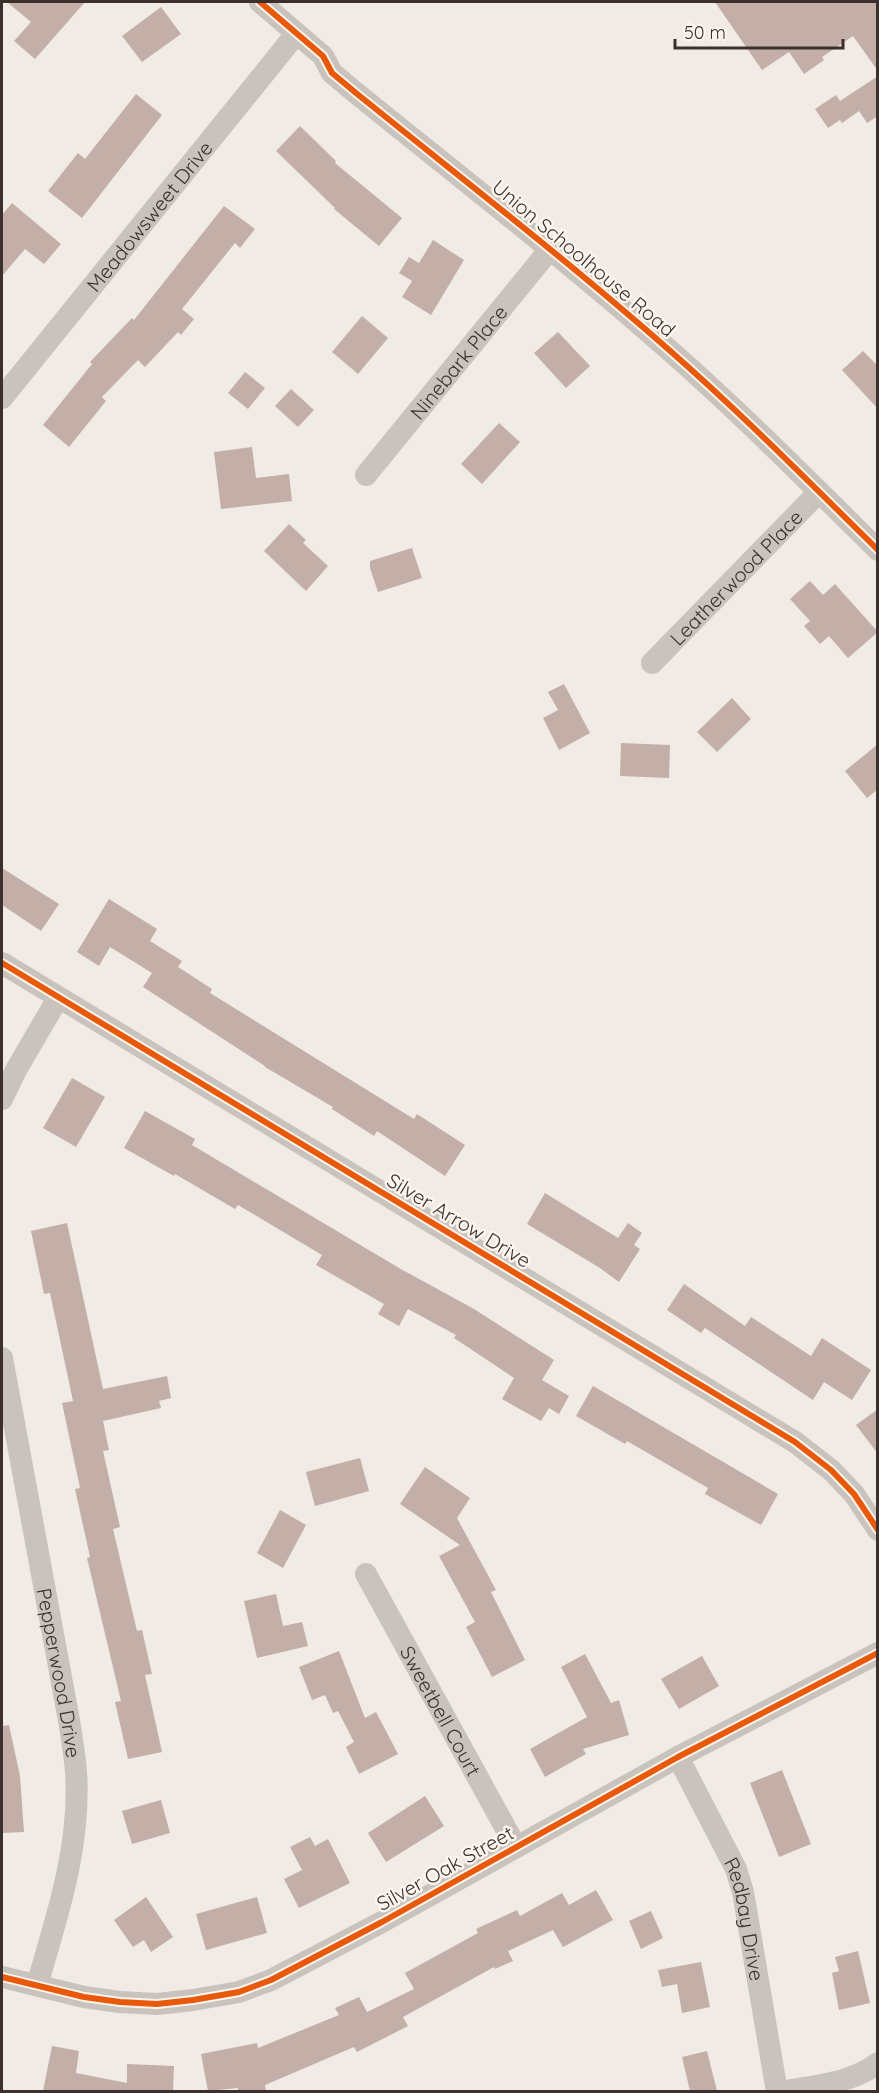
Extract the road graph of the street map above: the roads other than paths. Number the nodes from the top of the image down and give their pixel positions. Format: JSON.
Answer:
{"nodes":[{"id":1,"x":260,"y":2,"type":"edge"},
{"id":2,"x":296,"y":34,"type":"junction"},
{"id":3,"x":550,"y":249,"type":"junction"},
{"id":4,"x":2,"y":398,"type":"edge"},
{"id":5,"x":366,"y":475,"type":"dead end"},
{"id":6,"x":819,"y":492,"type":"junction"},
{"id":7,"x":878,"y":550,"type":"edge"},
{"id":8,"x":652,"y":663,"type":"dead end"},
{"id":9,"x":2,"y":963,"type":"edge"},
{"id":10,"x":58,"y":998,"type":"junction"},
{"id":11,"x":2,"y":1099,"type":"edge"},
{"id":12,"x":2,"y":1358,"type":"edge"},
{"id":13,"x":878,"y":1530,"type":"edge"},
{"id":14,"x":366,"y":1574,"type":"dead end"},
{"id":15,"x":878,"y":1653,"type":"edge"},
{"id":16,"x":678,"y":1757,"type":"junction"},
{"id":17,"x":516,"y":1847,"type":"junction"},
{"id":18,"x":2,"y":1977,"type":"edge"},
{"id":19,"x":37,"y":1985,"type":"junction"},
{"id":20,"x":878,"y":2063,"type":"edge"},
{"id":21,"x":779,"y":2091,"type":"edge"}],
"edges":[{"from":1,"to":2,"type":"street","name":"Union Schoolhouse Road"},
{"from":2,"to":3,"type":"street","name":"Union Schoolhouse Road"},
{"from":2,"to":4,"type":"street","name":"Meadowsweet Drive"},
{"from":3,"to":5,"type":"street","name":"Ninebark Place"},
{"from":3,"to":6,"type":"street","name":"Union Schoolhouse Road"},
{"from":6,"to":7,"type":"street","name":"Union Schoolhouse Road"},
{"from":6,"to":8,"type":"street","name":"Leatherwood Place"},
{"from":9,"to":10,"type":"street","name":"Silver Arrow Drive"},
{"from":10,"to":11,"type":"street"},
{"from":10,"to":13,"type":"street","name":"Silver Arrow Drive"},
{"from":12,"to":19,"type":"street","name":"Pepperwood Drive"},
{"from":14,"to":17,"type":"street","name":"Sweetbell Court"},
{"from":15,"to":16,"type":"street","name":"Silver Oak Street"},
{"from":16,"to":17,"type":"street","name":"Silver Oak Street"},
{"from":16,"to":21,"type":"street","name":"Redbay Drive"},
{"from":17,"to":19,"type":"street","name":"Silver Oak Street"},
{"from":18,"to":19,"type":"street","name":"Silver Oak Street"},
{"from":20,"to":21,"type":"street"}]}
